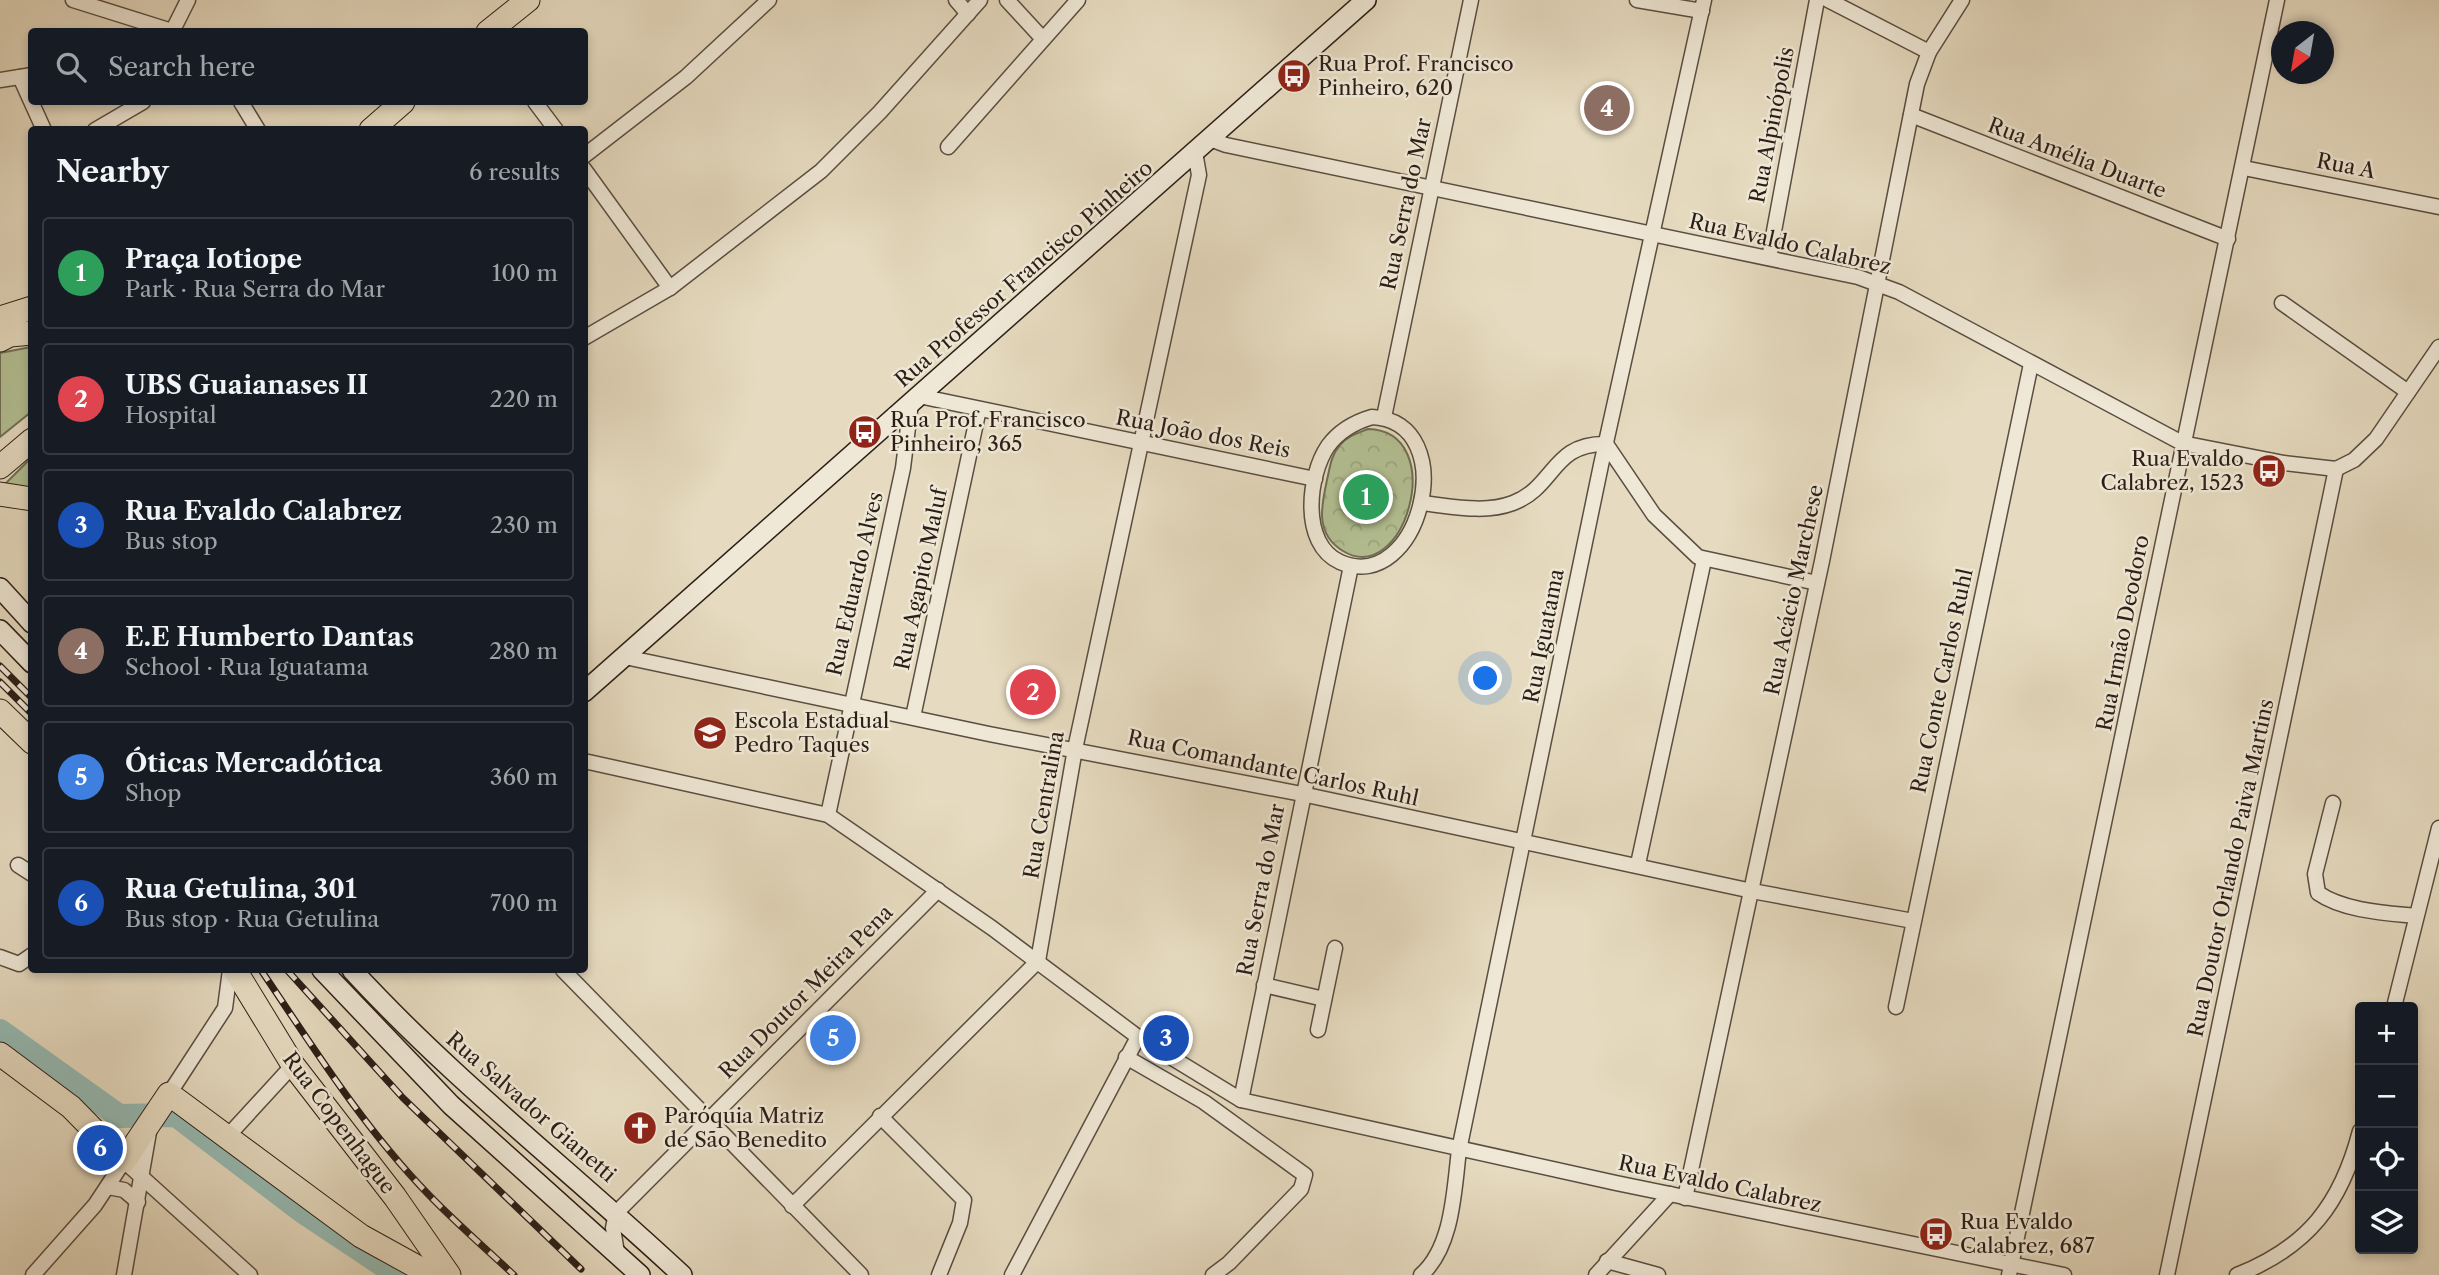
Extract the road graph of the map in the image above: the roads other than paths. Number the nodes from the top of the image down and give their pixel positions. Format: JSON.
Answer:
{"nodes":[{"id":1,"x":73,"y":0,"type":"edge"},
{"id":2,"x":188,"y":0,"type":"edge"},
{"id":3,"x":528,"y":0,"type":"edge"},
{"id":4,"x":769,"y":0,"type":"edge"},
{"id":5,"x":956,"y":0,"type":"edge"},
{"id":6,"x":980,"y":0,"type":"edge"},
{"id":7,"x":1007,"y":0,"type":"edge"},
{"id":8,"x":1078,"y":0,"type":"edge"},
{"id":9,"x":1366,"y":0,"type":"edge"},
{"id":10,"x":1471,"y":0,"type":"edge"},
{"id":11,"x":1637,"y":0,"type":"edge"},
{"id":12,"x":1817,"y":0,"type":"edge"},
{"id":13,"x":1828,"y":0,"type":"edge"},
{"id":14,"x":1962,"y":0,"type":"edge"},
{"id":15,"x":2274,"y":1,"type":"edge"},
{"id":16,"x":1703,"y":5,"type":"edge"},
{"id":17,"x":968,"y":14,"type":"junction"},
{"id":18,"x":164,"y":28,"type":"edge"},
{"id":19,"x":175,"y":28,"type":"edge"},
{"id":20,"x":493,"y":28,"type":"edge"},
{"id":21,"x":1042,"y":38,"type":"junction"},
{"id":22,"x":1929,"y":52,"type":"junction"},
{"id":23,"x":26,"y":76,"type":"edge"},
{"id":24,"x":0,"y":80,"type":"edge"},
{"id":25,"x":36,"y":105,"type":"edge"},
{"id":26,"x":138,"y":105,"type":"edge"},
{"id":27,"x":243,"y":105,"type":"edge"},
{"id":28,"x":400,"y":105,"type":"edge"},
{"id":29,"x":537,"y":105,"type":"edge"},
{"id":30,"x":1911,"y":115,"type":"junction"},
{"id":31,"x":43,"y":126,"type":"edge"},
{"id":32,"x":102,"y":126,"type":"edge"},
{"id":33,"x":256,"y":126,"type":"edge"},
{"id":34,"x":376,"y":126,"type":"edge"},
{"id":35,"x":553,"y":126,"type":"edge"},
{"id":36,"x":1210,"y":139,"type":"junction"},
{"id":37,"x":948,"y":147,"type":"dead end"},
{"id":38,"x":1195,"y":152,"type":"junction"},
{"id":39,"x":588,"y":153,"type":"edge"},
{"id":40,"x":2244,"y":168,"type":"junction"},
{"id":41,"x":588,"y":175,"type":"edge"},
{"id":42,"x":1430,"y":189,"type":"junction"},
{"id":43,"x":2439,"y":207,"type":"edge"},
{"id":44,"x":1653,"y":234,"type":"junction"},
{"id":45,"x":2228,"y":239,"type":"junction"},
{"id":46,"x":1769,"y":258,"type":"junction"},
{"id":47,"x":1877,"y":283,"type":"junction"},
{"id":48,"x":670,"y":288,"type":"junction"},
{"id":49,"x":2281,"y":303,"type":"dead end"},
{"id":50,"x":28,"y":333,"type":"edge"},
{"id":51,"x":588,"y":336,"type":"edge"},
{"id":52,"x":0,"y":340,"type":"edge"},
{"id":53,"x":2439,"y":347,"type":"edge"},
{"id":54,"x":2031,"y":364,"type":"junction"},
{"id":55,"x":2408,"y":392,"type":"junction"},
{"id":56,"x":915,"y":400,"type":"junction"},
{"id":57,"x":979,"y":409,"type":"junction"},
{"id":58,"x":1384,"y":417,"type":"junction"},
{"id":59,"x":28,"y":425,"type":"edge"},
{"id":60,"x":28,"y":443,"type":"edge"},
{"id":61,"x":1139,"y":443,"type":"junction"},
{"id":62,"x":2182,"y":443,"type":"junction"},
{"id":63,"x":1606,"y":444,"type":"junction"},
{"id":64,"x":0,"y":448,"type":"edge"},
{"id":65,"x":0,"y":467,"type":"edge"},
{"id":66,"x":2336,"y":469,"type":"junction"},
{"id":67,"x":1315,"y":479,"type":"junction"},
{"id":68,"x":0,"y":494,"type":"edge"},
{"id":69,"x":28,"y":498,"type":"edge"},
{"id":70,"x":1421,"y":503,"type":"junction"},
{"id":71,"x":1704,"y":560,"type":"junction"},
{"id":72,"x":1351,"y":566,"type":"junction"},
{"id":73,"x":1817,"y":583,"type":"junction"},
{"id":74,"x":0,"y":588,"type":"edge"},
{"id":75,"x":28,"y":619,"type":"edge"},
{"id":76,"x":0,"y":630,"type":"edge"},
{"id":77,"x":625,"y":657,"type":"junction"},
{"id":78,"x":28,"y":659,"type":"edge"},
{"id":79,"x":588,"y":689,"type":"edge"},
{"id":80,"x":850,"y":704,"type":"junction"},
{"id":81,"x":0,"y":710,"type":"edge"},
{"id":82,"x":913,"y":717,"type":"junction"},
{"id":83,"x":28,"y":738,"type":"edge"},
{"id":84,"x":1075,"y":750,"type":"junction"},
{"id":85,"x":588,"y":762,"type":"edge"},
{"id":86,"x":1302,"y":794,"type":"junction"},
{"id":87,"x":2333,"y":803,"type":"dead end"},
{"id":88,"x":828,"y":815,"type":"junction"},
{"id":89,"x":2439,"y":828,"type":"edge"},
{"id":90,"x":1524,"y":843,"type":"junction"},
{"id":91,"x":2435,"y":855,"type":"edge"},
{"id":92,"x":1639,"y":864,"type":"junction"},
{"id":93,"x":18,"y":865,"type":"dead end"},
{"id":94,"x":28,"y":871,"type":"edge"},
{"id":95,"x":938,"y":890,"type":"junction"},
{"id":96,"x":1752,"y":891,"type":"junction"},
{"id":97,"x":2416,"y":916,"type":"junction"},
{"id":98,"x":1913,"y":921,"type":"junction"},
{"id":99,"x":1335,"y":948,"type":"dead end"},
{"id":100,"x":0,"y":957,"type":"edge"},
{"id":101,"x":28,"y":958,"type":"edge"},
{"id":102,"x":1038,"y":961,"type":"junction"},
{"id":103,"x":232,"y":973,"type":"edge"},
{"id":104,"x":235,"y":973,"type":"edge"},
{"id":105,"x":325,"y":973,"type":"edge"},
{"id":106,"x":355,"y":973,"type":"edge"},
{"id":107,"x":566,"y":973,"type":"edge"},
{"id":108,"x":1264,"y":985,"type":"junction"},
{"id":109,"x":1324,"y":999,"type":"junction"},
{"id":110,"x":2395,"y":1002,"type":"edge"},
{"id":111,"x":1896,"y":1007,"type":"dead end"},
{"id":112,"x":225,"y":1009,"type":"junction"},
{"id":113,"x":258,"y":1011,"type":"junction"},
{"id":114,"x":1318,"y":1030,"type":"dead end"},
{"id":115,"x":1139,"y":1037,"type":"junction"},
{"id":116,"x":0,"y":1054,"type":"edge"},
{"id":117,"x":1126,"y":1057,"type":"junction"},
{"id":118,"x":293,"y":1065,"type":"junction"},
{"id":119,"x":1241,"y":1100,"type":"junction"},
{"id":120,"x":159,"y":1110,"type":"junction"},
{"id":121,"x":880,"y":1116,"type":"junction"},
{"id":122,"x":710,"y":1120,"type":"junction"},
{"id":123,"x":226,"y":1138,"type":"junction"},
{"id":124,"x":1459,"y":1150,"type":"junction"},
{"id":125,"x":2355,"y":1151,"type":"edge"},
{"id":126,"x":124,"y":1161,"type":"junction"},
{"id":127,"x":143,"y":1180,"type":"junction"},
{"id":128,"x":108,"y":1187,"type":"junction"},
{"id":129,"x":1670,"y":1194,"type":"junction"},
{"id":130,"x":1685,"y":1198,"type":"junction"},
{"id":131,"x":138,"y":1202,"type":"junction"},
{"id":132,"x":792,"y":1206,"type":"junction"},
{"id":133,"x":616,"y":1213,"type":"junction"},
{"id":134,"x":617,"y":1253,"type":"junction"},
{"id":135,"x":1607,"y":1261,"type":"junction"},
{"id":136,"x":2010,"y":1270,"type":"edge"},
{"id":137,"x":448,"y":1274,"type":"edge"},
{"id":138,"x":33,"y":1275,"type":"edge"},
{"id":139,"x":124,"y":1275,"type":"edge"},
{"id":140,"x":250,"y":1275,"type":"edge"},
{"id":141,"x":640,"y":1275,"type":"edge"},
{"id":142,"x":682,"y":1275,"type":"edge"},
{"id":143,"x":861,"y":1275,"type":"edge"},
{"id":144,"x":939,"y":1275,"type":"edge"},
{"id":145,"x":1012,"y":1275,"type":"edge"},
{"id":146,"x":1213,"y":1275,"type":"edge"},
{"id":147,"x":1421,"y":1275,"type":"edge"},
{"id":148,"x":1596,"y":1275,"type":"edge"},
{"id":149,"x":1658,"y":1275,"type":"edge"},
{"id":150,"x":2064,"y":1275,"type":"edge"},
{"id":151,"x":2167,"y":1275,"type":"edge"},
{"id":152,"x":2237,"y":1275,"type":"edge"}],
"edges":[{"from":1,"to":18,"type":"street"},
{"from":2,"to":19,"type":"street"},
{"from":3,"to":20,"type":"main road"},
{"from":4,"to":39,"type":"street"},
{"from":5,"to":17,"type":"street"},
{"from":6,"to":17,"type":"street"},
{"from":7,"to":21,"type":"street"},
{"from":8,"to":21,"type":"street"},
{"from":9,"to":36,"type":"street","name":"Rua Professor Francisco Pinheiro"},
{"from":10,"to":42,"type":"street","name":"Rua Serra do Mar"},
{"from":11,"to":16,"type":"street"},
{"from":12,"to":46,"type":"street","name":"Rua Alpinópolis"},
{"from":13,"to":22,"type":"street"},
{"from":14,"to":22,"type":"street","name":"Rua Acácio Marchese"},
{"from":15,"to":40,"type":"street","name":"Rua Irmão Deodoro"},
{"from":16,"to":44,"type":"street","name":"Rua Iguatama"},
{"from":17,"to":48,"type":"street"},
{"from":21,"to":37,"type":"street"},
{"from":22,"to":30,"type":"street","name":"Rua Acácio Marchese"},
{"from":23,"to":24,"type":"street"},
{"from":25,"to":31,"type":"street"},
{"from":26,"to":32,"type":"street"},
{"from":27,"to":33,"type":"street"},
{"from":28,"to":34,"type":"main road"},
{"from":29,"to":35,"type":"street"},
{"from":30,"to":45,"type":"street","name":"Rua Amélia Duarte"},
{"from":30,"to":47,"type":"street","name":"Rua Acácio Marchese"},
{"from":36,"to":38,"type":"street","name":"Rua Professor Francisco Pinheiro"},
{"from":36,"to":42,"type":"street","name":"Rua Evaldo Calabrez"},
{"from":38,"to":56,"type":"street","name":"Rua Professor Francisco Pinheiro"},
{"from":38,"to":61,"type":"street","name":"Rua Centralina"},
{"from":40,"to":43,"type":"street","name":"Rua A"},
{"from":40,"to":45,"type":"street","name":"Rua Irmão Deodoro"},
{"from":41,"to":48,"type":"street"},
{"from":42,"to":44,"type":"street","name":"Rua Evaldo Calabrez"},
{"from":42,"to":58,"type":"street","name":"Rua Serra do Mar"},
{"from":44,"to":46,"type":"street","name":"Rua Evaldo Calabrez"},
{"from":44,"to":63,"type":"street","name":"Rua Iguatama"},
{"from":45,"to":62,"type":"street","name":"Rua Irmão Deodoro"},
{"from":46,"to":47,"type":"street","name":"Rua Evaldo Calabrez"},
{"from":47,"to":54,"type":"street","name":"Rua Evaldo Calabrez"},
{"from":47,"to":73,"type":"street","name":"Rua Acácio Marchese"},
{"from":48,"to":51,"type":"street"},
{"from":49,"to":55,"type":"street"},
{"from":50,"to":52,"type":"main road"},
{"from":53,"to":55,"type":"street"},
{"from":54,"to":62,"type":"street","name":"Rua Evaldo Calabrez"},
{"from":54,"to":98,"type":"street","name":"Rua Conte Carlos Ruhl"},
{"from":55,"to":66,"type":"street"},
{"from":56,"to":57,"type":"street","name":"Rua João dos Reis"},
{"from":56,"to":77,"type":"street","name":"Rua Professor Francisco Pinheiro"},
{"from":56,"to":80,"type":"street","name":"Rua Eduardo Alves"},
{"from":57,"to":61,"type":"street","name":"Rua João dos Reis"},
{"from":57,"to":82,"type":"street","name":"Rua Agapito Maluf"},
{"from":58,"to":67,"type":"street"},
{"from":58,"to":70,"type":"street"},
{"from":59,"to":64,"type":"main road"},
{"from":60,"to":65,"type":"main road"},
{"from":61,"to":67,"type":"street","name":"Rua João dos Reis"},
{"from":61,"to":84,"type":"street","name":"Rua Centralina"},
{"from":62,"to":66,"type":"street","name":"Rua Evaldo Calabrez"},
{"from":62,"to":136,"type":"street","name":"Rua Irmão Deodoro"},
{"from":63,"to":70,"type":"street"},
{"from":63,"to":71,"type":"street"},
{"from":63,"to":90,"type":"street","name":"Rua Iguatama"},
{"from":66,"to":151,"type":"street","name":"Rua Doutor Orlando Paiva Martins"},
{"from":67,"to":72,"type":"street"},
{"from":68,"to":69,"type":"main road"},
{"from":70,"to":72,"type":"street"},
{"from":71,"to":73,"type":"street"},
{"from":71,"to":92,"type":"street"},
{"from":72,"to":86,"type":"street","name":"Rua Serra do Mar"},
{"from":73,"to":96,"type":"street","name":"Rua Acácio Marchese"},
{"from":74,"to":75,"type":"street"},
{"from":76,"to":78,"type":"street"},
{"from":77,"to":79,"type":"street","name":"Rua Professor Francisco Pinheiro"},
{"from":77,"to":80,"type":"street","name":"Rua Comandante Carlos Ruhl"},
{"from":80,"to":82,"type":"street","name":"Rua Comandante Carlos Ruhl"},
{"from":80,"to":88,"type":"street","name":"Rua Eduardo Alves"},
{"from":81,"to":83,"type":"main road"},
{"from":82,"to":84,"type":"street","name":"Rua Comandante Carlos Ruhl"},
{"from":84,"to":86,"type":"street","name":"Rua Comandante Carlos Ruhl"},
{"from":84,"to":102,"type":"street","name":"Rua Centralina"},
{"from":85,"to":88,"type":"street","name":"Rua Evaldo Calabrez"},
{"from":86,"to":90,"type":"street","name":"Rua Comandante Carlos Ruhl"},
{"from":86,"to":108,"type":"street","name":"Rua Serra do Mar"},
{"from":87,"to":97,"type":"street"},
{"from":88,"to":95,"type":"street","name":"Rua Evaldo Calabrez"},
{"from":89,"to":91,"type":"street"},
{"from":90,"to":92,"type":"street","name":"Rua Comandante Carlos Ruhl"},
{"from":90,"to":124,"type":"street","name":"Rua Iguatama"},
{"from":91,"to":97,"type":"street"},
{"from":92,"to":96,"type":"street","name":"Rua Comandante Carlos Ruhl"},
{"from":93,"to":94,"type":"street"},
{"from":95,"to":102,"type":"street","name":"Rua Evaldo Calabrez"},
{"from":95,"to":122,"type":"street","name":"Rua Doutor Meira Pena"},
{"from":96,"to":98,"type":"street","name":"Rua Comandante Carlos Ruhl"},
{"from":96,"to":130,"type":"street","name":"Rua Acácio Marchese"},
{"from":97,"to":110,"type":"street"},
{"from":98,"to":111,"type":"street","name":"Rua Conte Carlos Ruhl"},
{"from":99,"to":109,"type":"street"},
{"from":100,"to":101,"type":"street"},
{"from":102,"to":115,"type":"street","name":"Rua Evaldo Calabrez"},
{"from":102,"to":121,"type":"street"},
{"from":103,"to":112,"type":"street"},
{"from":104,"to":113,"type":"main road","name":"Rua Copenhague"},
{"from":105,"to":134,"type":"street"},
{"from":106,"to":133,"type":"street","name":"Rua Salvador Gianetti"},
{"from":107,"to":122,"type":"street"},
{"from":108,"to":109,"type":"street"},
{"from":108,"to":119,"type":"street","name":"Rua Serra do Mar"},
{"from":109,"to":114,"type":"street"},
{"from":112,"to":113,"type":"street"},
{"from":112,"to":120,"type":"street"},
{"from":113,"to":118,"type":"main road","name":"Rua Copenhague"},
{"from":115,"to":117,"type":"street"},
{"from":115,"to":119,"type":"street","name":"Rua Evaldo Calabrez"},
{"from":116,"to":126,"type":"main road"},
{"from":117,"to":145,"type":"street"},
{"from":117,"to":146,"type":"street"},
{"from":118,"to":123,"type":"street"},
{"from":118,"to":137,"type":"main road","name":"Rua Copenhague"},
{"from":119,"to":124,"type":"street","name":"Rua Evaldo Calabrez"},
{"from":120,"to":123,"type":"main road"},
{"from":120,"to":126,"type":"main road"},
{"from":120,"to":127,"type":"street"},
{"from":121,"to":132,"type":"street"},
{"from":121,"to":144,"type":"street"},
{"from":122,"to":132,"type":"street"},
{"from":122,"to":133,"type":"street","name":"Rua Doutor Meira Pena"},
{"from":123,"to":137,"type":"main road"},
{"from":124,"to":129,"type":"street","name":"Rua Evaldo Calabrez"},
{"from":124,"to":147,"type":"street","name":"Rua Iguatama"},
{"from":125,"to":152,"type":"street"},
{"from":126,"to":127,"type":"street"},
{"from":126,"to":128,"type":"street"},
{"from":127,"to":131,"type":"street"},
{"from":127,"to":140,"type":"street"},
{"from":128,"to":131,"type":"street"},
{"from":128,"to":138,"type":"street"},
{"from":129,"to":130,"type":"street","name":"Rua Evaldo Calabrez"},
{"from":129,"to":135,"type":"street"},
{"from":130,"to":136,"type":"street","name":"Rua Evaldo Calabrez"},
{"from":131,"to":139,"type":"street"},
{"from":132,"to":143,"type":"street"},
{"from":133,"to":134,"type":"street"},
{"from":133,"to":142,"type":"street","name":"Rua Salvador Gianetti"},
{"from":134,"to":141,"type":"street"},
{"from":135,"to":148,"type":"street"},
{"from":135,"to":149,"type":"street"},
{"from":136,"to":150,"type":"street","name":"Rua Evaldo Calabrez"}]}
